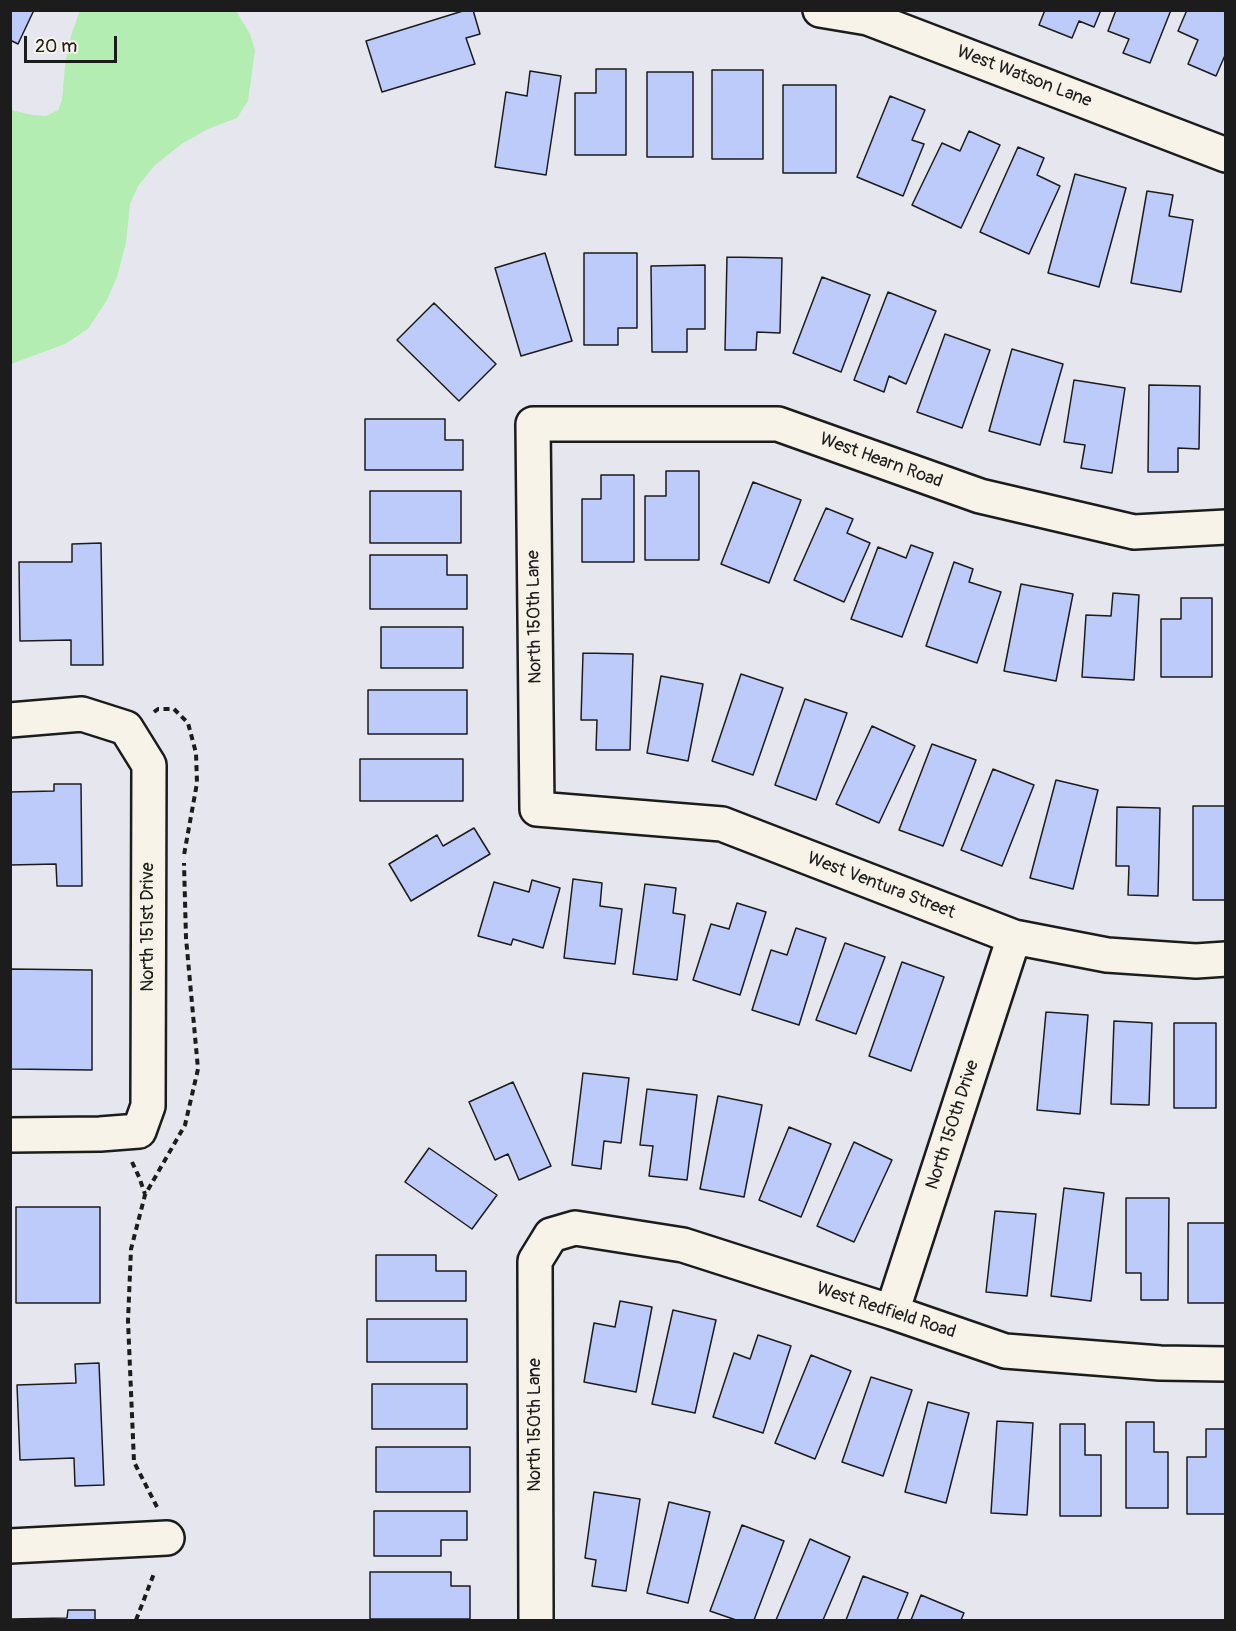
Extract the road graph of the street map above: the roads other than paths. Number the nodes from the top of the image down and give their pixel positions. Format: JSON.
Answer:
{"nodes":[{"id":1,"x":820,"y":10,"type":"edge"},
{"id":2,"x":1226,"y":155,"type":"edge"},
{"id":3,"x":533,"y":424,"type":"joint"},
{"id":4,"x":1226,"y":527,"type":"edge"},
{"id":5,"x":10,"y":720,"type":"edge"},
{"id":6,"x":537,"y":809,"type":"joint"},
{"id":7,"x":1014,"y":937,"type":"junction"},
{"id":8,"x":1226,"y":959,"type":"edge"},
{"id":9,"x":10,"y":1135,"type":"edge"},
{"id":10,"x":551,"y":1235,"type":"joint"},
{"id":11,"x":892,"y":1312,"type":"junction"},
{"id":12,"x":1226,"y":1364,"type":"edge"},
{"id":13,"x":167,"y":1538,"type":"dead end"},
{"id":14,"x":10,"y":1546,"type":"edge"},
{"id":15,"x":536,"y":1620,"type":"edge"}],
"edges":[{"from":1,"to":2,"type":"street","name":"West Watson Lane"},
{"from":3,"to":4,"type":"street","name":"West Hearn Road"},
{"from":3,"to":6,"type":"street","name":"North 150th Lane"},
{"from":5,"to":9,"type":"street","name":"North 151st Drive"},
{"from":6,"to":7,"type":"street","name":"West Ventura Street"},
{"from":7,"to":8,"type":"street","name":"West Ventura Street"},
{"from":7,"to":11,"type":"street","name":"North 150th Drive"},
{"from":10,"to":11,"type":"street","name":"West Redfield Road"},
{"from":10,"to":15,"type":"street","name":"North 150th Lane"},
{"from":11,"to":12,"type":"street","name":"West Redfield Road"},
{"from":13,"to":14,"type":"street"}]}
